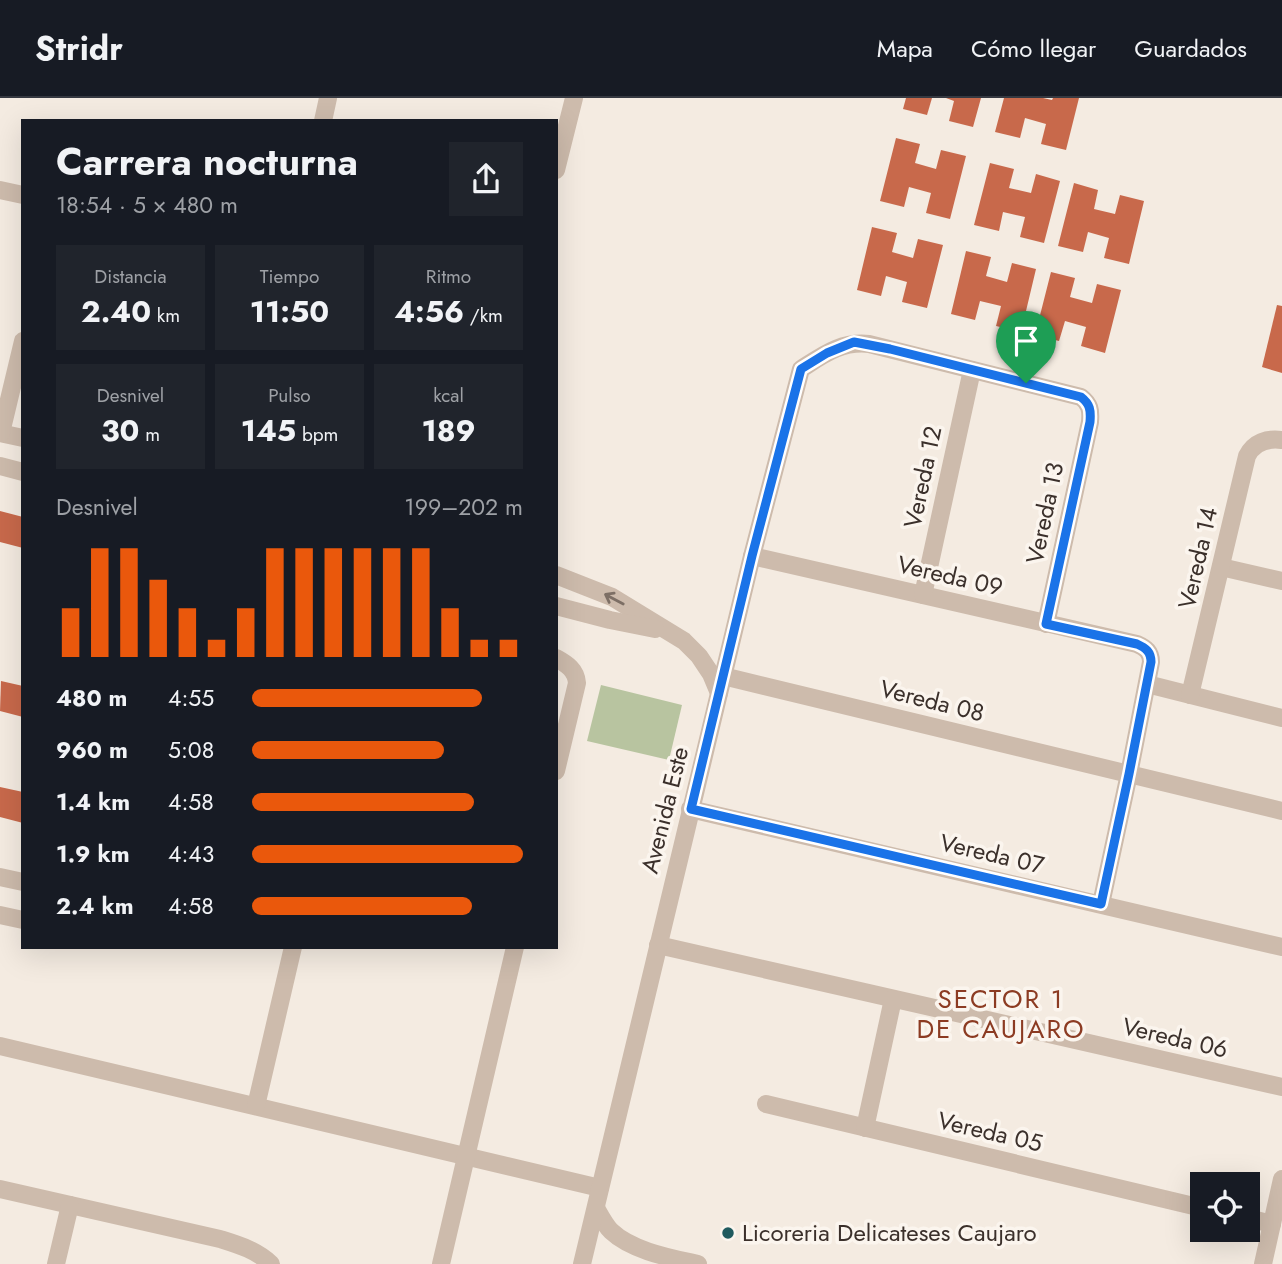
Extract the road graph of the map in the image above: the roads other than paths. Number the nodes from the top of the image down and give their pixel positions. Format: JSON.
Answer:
{"nodes":[{"id":1,"x":328,"y":98,"type":"edge"},
{"id":2,"x":573,"y":98,"type":"edge"},
{"id":3,"x":323,"y":119,"type":"edge"},
{"id":4,"x":558,"y":162,"type":"edge"},
{"id":5,"x":0,"y":190,"type":"edge"},
{"id":6,"x":21,"y":195,"type":"edge"},
{"id":7,"x":21,"y":349,"type":"edge"},
{"id":8,"x":972,"y":370,"type":"junction"},
{"id":9,"x":0,"y":433,"type":"edge"},
{"id":10,"x":21,"y":438,"type":"edge"},
{"id":11,"x":1273,"y":440,"type":"edge"},
{"id":12,"x":0,"y":466,"type":"edge"},
{"id":13,"x":21,"y":471,"type":"edge"},
{"id":14,"x":752,"y":556,"type":"junction"},
{"id":15,"x":1221,"y":567,"type":"junction"},
{"id":16,"x":558,"y":576,"type":"edge"},
{"id":17,"x":1282,"y":581,"type":"edge"},
{"id":18,"x":923,"y":595,"type":"junction"},
{"id":19,"x":558,"y":607,"type":"edge"},
{"id":20,"x":1046,"y":624,"type":"junction"},
{"id":21,"x":667,"y":631,"type":"junction"},
{"id":22,"x":558,"y":659,"type":"edge"},
{"id":23,"x":721,"y":684,"type":"junction"},
{"id":24,"x":1147,"y":684,"type":"junction"},
{"id":25,"x":1190,"y":695,"type":"junction"},
{"id":26,"x":1282,"y":718,"type":"edge"},
{"id":27,"x":558,"y":763,"type":"edge"},
{"id":28,"x":1129,"y":774,"type":"junction"},
{"id":29,"x":691,"y":809,"type":"junction"},
{"id":30,"x":1282,"y":811,"type":"edge"},
{"id":31,"x":0,"y":877,"type":"edge"},
{"id":32,"x":21,"y":882,"type":"edge"},
{"id":33,"x":1101,"y":904,"type":"junction"},
{"id":34,"x":0,"y":915,"type":"edge"},
{"id":35,"x":21,"y":920,"type":"edge"},
{"id":36,"x":658,"y":945,"type":"junction"},
{"id":37,"x":1282,"y":947,"type":"edge"},
{"id":38,"x":293,"y":949,"type":"edge"},
{"id":39,"x":515,"y":949,"type":"edge"},
{"id":40,"x":893,"y":999,"type":"junction"},
{"id":41,"x":0,"y":1045,"type":"edge"},
{"id":42,"x":1282,"y":1087,"type":"edge"},
{"id":43,"x":766,"y":1104,"type":"dead end"},
{"id":44,"x":256,"y":1106,"type":"junction"},
{"id":45,"x":865,"y":1128,"type":"junction"},
{"id":46,"x":466,"y":1156,"type":"junction"},
{"id":47,"x":1282,"y":1179,"type":"edge"},
{"id":48,"x":600,"y":1188,"type":"junction"},
{"id":49,"x":0,"y":1189,"type":"edge"},
{"id":50,"x":70,"y":1205,"type":"junction"},
{"id":51,"x":1190,"y":1205,"type":"edge"},
{"id":52,"x":596,"y":1208,"type":"junction"},
{"id":53,"x":1260,"y":1221,"type":"edge"},
{"id":54,"x":1272,"y":1224,"type":"junction"},
{"id":55,"x":56,"y":1264,"type":"edge"},
{"id":56,"x":271,"y":1264,"type":"edge"},
{"id":57,"x":441,"y":1264,"type":"edge"},
{"id":58,"x":582,"y":1264,"type":"edge"},
{"id":59,"x":698,"y":1264,"type":"edge"},
{"id":60,"x":1263,"y":1264,"type":"edge"}],
"edges":[{"from":1,"to":3,"type":"street"},
{"from":2,"to":4,"type":"street"},
{"from":5,"to":6,"type":"street"},
{"from":7,"to":9,"type":"street"},
{"from":8,"to":14,"type":"street","name":"Avenida Este"},
{"from":8,"to":18,"type":"street","name":"Vereda 12"},
{"from":8,"to":20,"type":"street","name":"Vereda 13"},
{"from":9,"to":10,"type":"street"},
{"from":11,"to":15,"type":"street","name":"Vereda 14"},
{"from":12,"to":13,"type":"street"},
{"from":14,"to":18,"type":"street","name":"Vereda 09"},
{"from":14,"to":23,"type":"street","name":"Avenida Este"},
{"from":15,"to":17,"type":"street"},
{"from":15,"to":25,"type":"street","name":"Vereda 14"},
{"from":21,"to":16,"type":"street","one_way":true},
{"from":18,"to":20,"type":"street","name":"Vereda 09"},
{"from":19,"to":21,"type":"street"},
{"from":20,"to":24,"type":"street","name":"Vereda 09"},
{"from":21,"to":23,"type":"street"},
{"from":22,"to":27,"type":"street"},
{"from":23,"to":28,"type":"street","name":"Vereda 08"},
{"from":23,"to":29,"type":"street","name":"Avenida Este"},
{"from":24,"to":25,"type":"street"},
{"from":24,"to":28,"type":"street"},
{"from":25,"to":26,"type":"street"},
{"from":28,"to":30,"type":"street","name":"Vereda 08"},
{"from":28,"to":33,"type":"street"},
{"from":29,"to":33,"type":"street","name":"Vereda 07"},
{"from":29,"to":36,"type":"street","name":"Avenida Este"},
{"from":31,"to":32,"type":"street"},
{"from":33,"to":37,"type":"street","name":"Vereda 07"},
{"from":34,"to":35,"type":"street"},
{"from":36,"to":40,"type":"street","name":"Vereda 06"},
{"from":36,"to":48,"type":"street","name":"Avenida Este"},
{"from":38,"to":44,"type":"street"},
{"from":39,"to":46,"type":"street"},
{"from":40,"to":42,"type":"street","name":"Vereda 06"},
{"from":40,"to":45,"type":"street"},
{"from":41,"to":44,"type":"street"},
{"from":43,"to":45,"type":"street","name":"Vereda 05"},
{"from":44,"to":46,"type":"street"},
{"from":45,"to":51,"type":"street","name":"Vereda 05"},
{"from":46,"to":48,"type":"street"},
{"from":46,"to":57,"type":"street"},
{"from":47,"to":54,"type":"street"},
{"from":48,"to":52,"type":"street","name":"Avenida Este"},
{"from":49,"to":50,"type":"street"},
{"from":50,"to":55,"type":"street"},
{"from":50,"to":56,"type":"street"},
{"from":52,"to":58,"type":"street","name":"Avenida Este"},
{"from":52,"to":59,"type":"street"},
{"from":53,"to":54,"type":"street"},
{"from":54,"to":60,"type":"street"}]}
